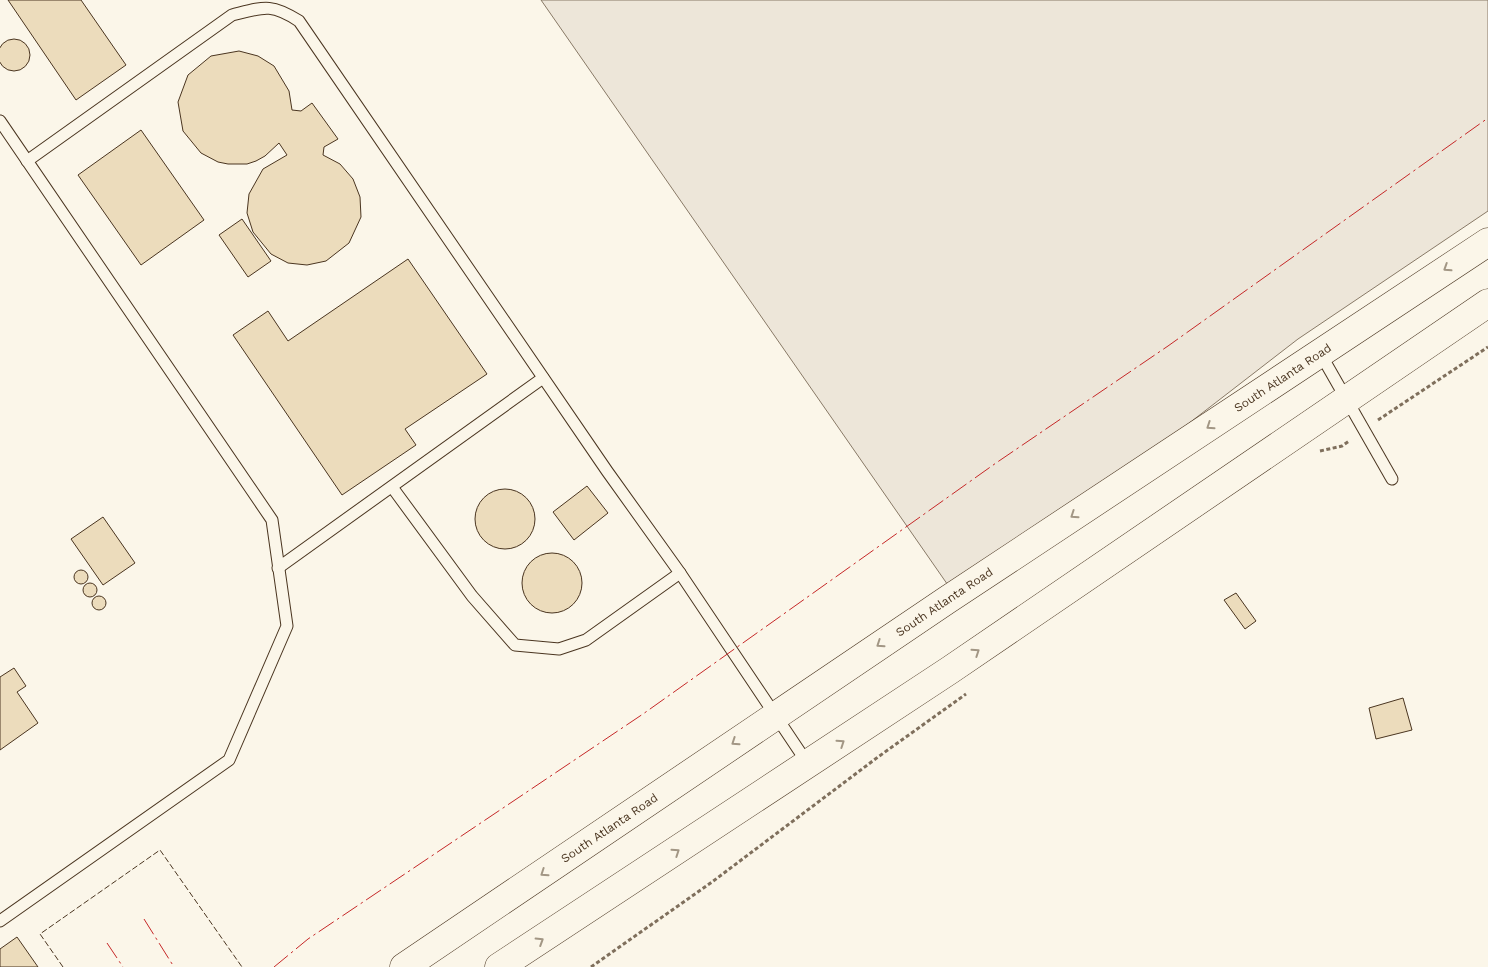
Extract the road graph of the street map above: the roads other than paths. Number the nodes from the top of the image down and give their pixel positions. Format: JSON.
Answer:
{"nodes":[{"id":1,"x":0,"y":121,"type":"edge"},
{"id":2,"x":27,"y":161,"type":"junction"},
{"id":3,"x":1488,"y":242,"type":"edge"},
{"id":4,"x":1488,"y":303,"type":"edge"},
{"id":5,"x":1320,"y":352,"type":"junction"},
{"id":6,"x":544,"y":378,"type":"junction"},
{"id":7,"x":1347,"y":399,"type":"junction"},
{"id":8,"x":1392,"y":479,"type":"dead end"},
{"id":9,"x":392,"y":487,"type":"junction"},
{"id":10,"x":278,"y":568,"type":"junction"},
{"id":11,"x":680,"y":573,"type":"junction"},
{"id":12,"x":776,"y":714,"type":"junction"},
{"id":13,"x":809,"y":764,"type":"junction"},
{"id":14,"x":0,"y":921,"type":"edge"},
{"id":15,"x":404,"y":967,"type":"edge"},
{"id":16,"x":499,"y":967,"type":"edge"}],
"edges":[{"from":1,"to":2,"type":"lane"},
{"from":2,"to":6,"type":"lane"},
{"from":2,"to":10,"type":"lane"},
{"from":3,"to":5,"type":"main road","name":"South Atlanta Road","one_way":true},
{"from":4,"to":7,"type":"main road"},
{"from":5,"to":7,"type":"lane"},
{"from":5,"to":12,"type":"main road","name":"South Atlanta Road","one_way":true},
{"from":6,"to":9,"type":"lane"},
{"from":6,"to":11,"type":"lane"},
{"from":7,"to":8,"type":"lane"},
{"from":13,"to":7,"type":"main road","one_way":true},
{"from":9,"to":10,"type":"lane"},
{"from":9,"to":11,"type":"lane"},
{"from":10,"to":14,"type":"lane"},
{"from":11,"to":12,"type":"lane"},
{"from":12,"to":13,"type":"lane"},
{"from":12,"to":15,"type":"main road","name":"South Atlanta Road","one_way":true},
{"from":16,"to":13,"type":"main road","one_way":true}]}
